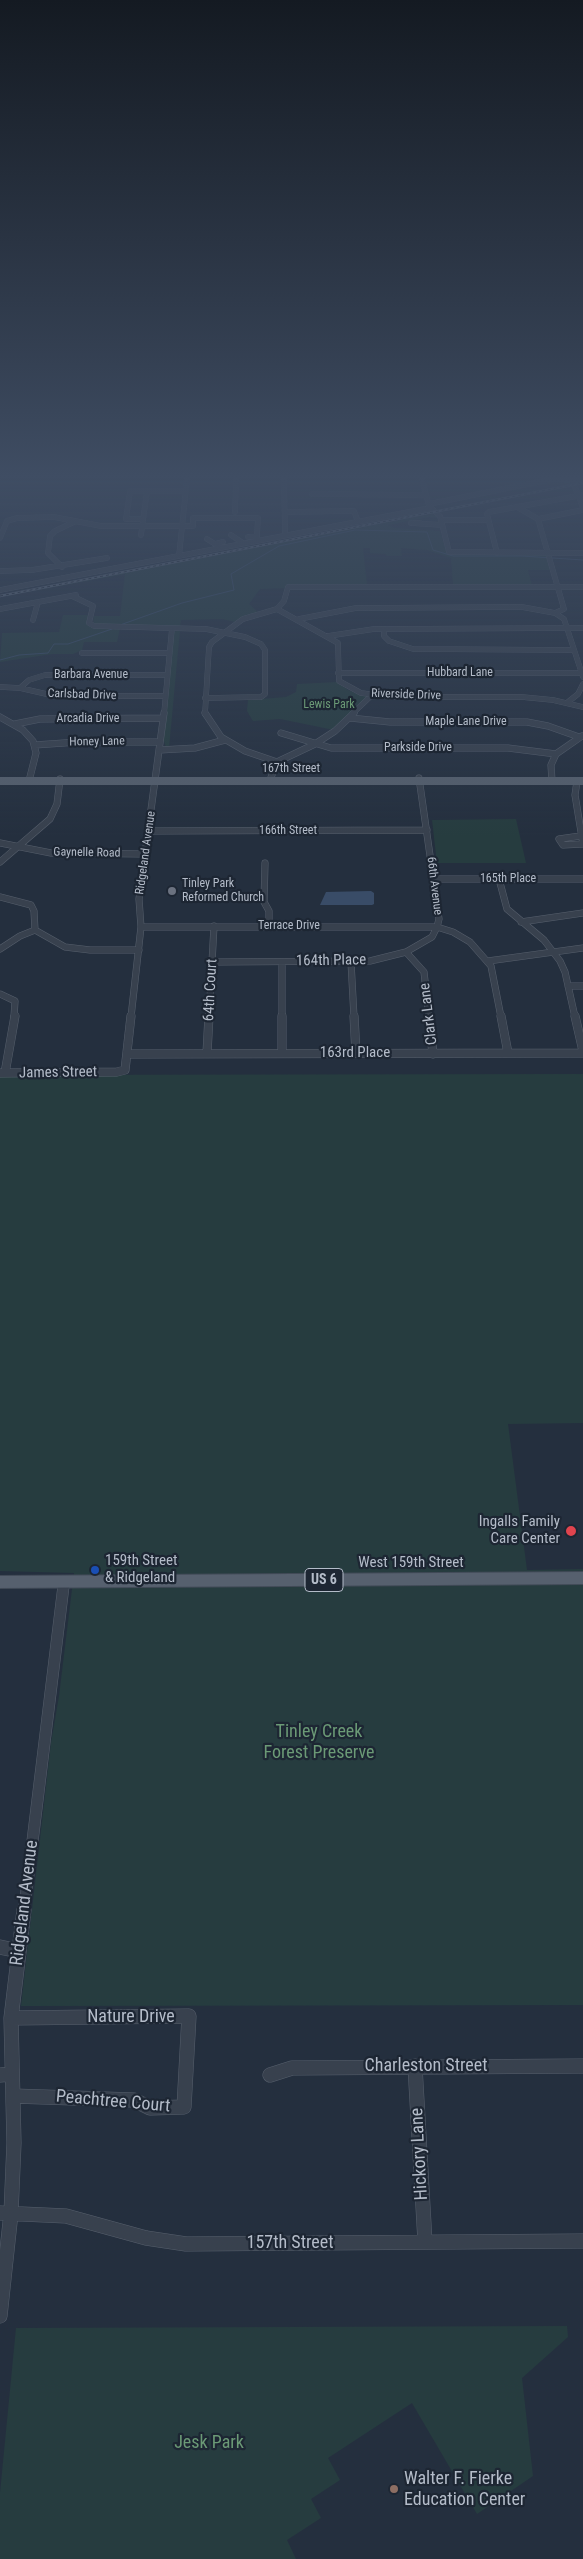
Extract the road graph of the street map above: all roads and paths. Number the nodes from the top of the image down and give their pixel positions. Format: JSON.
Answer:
{"nodes":[{"id":1,"x":60,"y":598,"type":"edge"},
{"id":2,"x":79,"y":598,"type":"edge"},
{"id":3,"x":285,"y":598,"type":"edge"},
{"id":4,"x":561,"y":598,"type":"edge"},
{"id":5,"x":38,"y":602,"type":"junction"},
{"id":6,"x":0,"y":609,"type":"edge"},
{"id":7,"x":277,"y":609,"type":"junction"},
{"id":8,"x":555,"y":613,"type":"junction"},
{"id":9,"x":33,"y":620,"type":"dead end"},
{"id":10,"x":299,"y":620,"type":"junction"},
{"id":11,"x":172,"y":628,"type":"junction"},
{"id":12,"x":384,"y":628,"type":"junction"},
{"id":13,"x":568,"y":628,"type":"junction"},
{"id":14,"x":583,"y":628,"type":"edge"},
{"id":15,"x":223,"y":632,"type":"junction"},
{"id":16,"x":328,"y":636,"type":"junction"},
{"id":17,"x":574,"y":650,"type":"junction"},
{"id":18,"x":82,"y":653,"type":"dead end"},
{"id":19,"x":168,"y":653,"type":"junction"},
{"id":20,"x":338,"y":673,"type":"junction"},
{"id":21,"x":166,"y":675,"type":"junction"},
{"id":22,"x":582,"y":675,"type":"edge"},
{"id":23,"x":583,"y":684,"type":"edge"},
{"id":24,"x":0,"y":686,"type":"edge"},
{"id":25,"x":20,"y":688,"type":"junction"},
{"id":26,"x":372,"y":695,"type":"junction"},
{"id":27,"x":164,"y":696,"type":"junction"},
{"id":28,"x":205,"y":698,"type":"junction"},
{"id":29,"x":568,"y":702,"type":"junction"},
{"id":30,"x":583,"y":707,"type":"edge"},
{"id":31,"x":0,"y":717,"type":"edge"},
{"id":32,"x":162,"y":718,"type":"junction"},
{"id":33,"x":350,"y":718,"type":"junction"},
{"id":34,"x":15,"y":724,"type":"junction"},
{"id":35,"x":281,"y":733,"type":"dead end"},
{"id":36,"x":581,"y":736,"type":"edge"},
{"id":37,"x":225,"y":740,"type":"junction"},
{"id":38,"x":160,"y":742,"type":"junction"},
{"id":39,"x":315,"y":744,"type":"junction"},
{"id":40,"x":35,"y":745,"type":"junction"},
{"id":41,"x":160,"y":750,"type":"junction"},
{"id":42,"x":556,"y":754,"type":"junction"},
{"id":43,"x":277,"y":762,"type":"junction"},
{"id":44,"x":270,"y":779,"type":"junction"},
{"id":45,"x":419,"y":779,"type":"junction"},
{"id":46,"x":552,"y":779,"type":"junction"},
{"id":47,"x":0,"y":780,"type":"edge"},
{"id":48,"x":30,"y":780,"type":"junction"},
{"id":49,"x":60,"y":780,"type":"junction"},
{"id":50,"x":156,"y":780,"type":"junction"},
{"id":51,"x":581,"y":780,"type":"edge"},
{"id":52,"x":426,"y":830,"type":"junction"},
{"id":53,"x":149,"y":831,"type":"junction"},
{"id":54,"x":580,"y":836,"type":"dead end"},
{"id":55,"x":0,"y":843,"type":"edge"},
{"id":56,"x":19,"y":846,"type":"junction"},
{"id":57,"x":145,"y":854,"type":"junction"},
{"id":58,"x":0,"y":862,"type":"edge"},
{"id":59,"x":265,"y":863,"type":"dead end"},
{"id":60,"x":433,"y":879,"type":"junction"},
{"id":61,"x":498,"y":879,"type":"junction"},
{"id":62,"x":583,"y":879,"type":"edge"},
{"id":63,"x":0,"y":897,"type":"edge"},
{"id":64,"x":583,"y":913,"type":"edge"},
{"id":65,"x":521,"y":922,"type":"junction"},
{"id":66,"x":214,"y":926,"type":"junction"},
{"id":67,"x":269,"y":926,"type":"junction"},
{"id":68,"x":141,"y":927,"type":"junction"},
{"id":69,"x":437,"y":927,"type":"junction"},
{"id":70,"x":35,"y":930,"type":"junction"},
{"id":71,"x":583,"y":948,"type":"edge"},
{"id":72,"x":0,"y":950,"type":"edge"},
{"id":73,"x":139,"y":950,"type":"junction"},
{"id":74,"x":406,"y":952,"type":"junction"},
{"id":75,"x":554,"y":952,"type":"junction"},
{"id":76,"x":488,"y":961,"type":"junction"},
{"id":77,"x":213,"y":962,"type":"junction"},
{"id":78,"x":282,"y":962,"type":"junction"},
{"id":79,"x":351,"y":962,"type":"junction"},
{"id":80,"x":568,"y":986,"type":"junction"},
{"id":81,"x":583,"y":986,"type":"edge"},
{"id":82,"x":0,"y":994,"type":"edge"},
{"id":83,"x":580,"y":1026,"type":"edge"},
{"id":84,"x":583,"y":1052,"type":"edge"},
{"id":85,"x":207,"y":1053,"type":"junction"},
{"id":86,"x":282,"y":1053,"type":"junction"},
{"id":87,"x":356,"y":1053,"type":"junction"},
{"id":88,"x":508,"y":1053,"type":"junction"},
{"id":89,"x":127,"y":1054,"type":"junction"},
{"id":90,"x":433,"y":1054,"type":"junction"},
{"id":91,"x":116,"y":1072,"type":"joint"},
{"id":92,"x":3,"y":1073,"type":"edge"},
{"id":93,"x":583,"y":1578,"type":"edge"},
{"id":94,"x":0,"y":1582,"type":"edge"},
{"id":95,"x":64,"y":1582,"type":"junction"},
{"id":96,"x":0,"y":1946,"type":"edge"},
{"id":97,"x":19,"y":1952,"type":"junction"},
{"id":98,"x":11,"y":2018,"type":"junction"},
{"id":99,"x":415,"y":2066,"type":"junction"},
{"id":100,"x":583,"y":2066,"type":"edge"},
{"id":101,"x":6,"y":2075,"type":"edge"},
{"id":102,"x":270,"y":2075,"type":"dead end"},
{"id":103,"x":12,"y":2096,"type":"junction"},
{"id":104,"x":184,"y":2107,"type":"joint"},
{"id":105,"x":5,"y":2213,"type":"edge"},
{"id":106,"x":583,"y":2241,"type":"edge"},
{"id":107,"x":425,"y":2242,"type":"junction"},
{"id":108,"x":0,"y":2316,"type":"edge"}],
"edges":[{"from":1,"to":5,"type":"street"},
{"from":2,"to":11,"type":"street"},
{"from":3,"to":7,"type":"street"},
{"from":4,"to":8,"type":"street"},
{"from":5,"to":6,"type":"street"},
{"from":5,"to":9,"type":"street"},
{"from":7,"to":10,"type":"street"},
{"from":7,"to":15,"type":"street"},
{"from":8,"to":10,"type":"street"},
{"from":8,"to":13,"type":"street"},
{"from":10,"to":16,"type":"street"},
{"from":11,"to":15,"type":"street"},
{"from":11,"to":19,"type":"street","name":"Ridgeland Avenue"},
{"from":12,"to":13,"type":"street"},
{"from":12,"to":16,"type":"street"},
{"from":12,"to":17,"type":"street"},
{"from":13,"to":14,"type":"street"},
{"from":13,"to":17,"type":"street"},
{"from":15,"to":28,"type":"street"},
{"from":15,"to":28,"type":"street"},
{"from":16,"to":20,"type":"street"},
{"from":17,"to":22,"type":"street"},
{"from":18,"to":19,"type":"street"},
{"from":19,"to":21,"type":"street","name":"Ridgeland Avenue"},
{"from":20,"to":22,"type":"street","name":"Hubbard Lane"},
{"from":20,"to":26,"type":"street","name":"Riverside Drive"},
{"from":21,"to":25,"type":"street","name":"Barbara Avenue"},
{"from":21,"to":27,"type":"street","name":"Ridgeland Avenue"},
{"from":23,"to":29,"type":"street"},
{"from":24,"to":25,"type":"street","name":"Carlsbad Drive"},
{"from":25,"to":27,"type":"street","name":"Carlsbad Drive"},
{"from":26,"to":29,"type":"street","name":"Riverside Drive"},
{"from":26,"to":33,"type":"street"},
{"from":27,"to":32,"type":"street","name":"Ridgeland Avenue"},
{"from":28,"to":37,"type":"street"},
{"from":29,"to":30,"type":"street","name":"Riverside Drive"},
{"from":31,"to":34,"type":"street"},
{"from":32,"to":34,"type":"street","name":"Arcadia Drive"},
{"from":32,"to":38,"type":"street","name":"Ridgeland Avenue"},
{"from":33,"to":36,"type":"street","name":"Maple Lane Drive"},
{"from":33,"to":39,"type":"street"},
{"from":34,"to":40,"type":"street"},
{"from":35,"to":39,"type":"street","name":"Parkside Drive"},
{"from":36,"to":42,"type":"street"},
{"from":37,"to":41,"type":"street"},
{"from":37,"to":43,"type":"street"},
{"from":38,"to":40,"type":"street","name":"Honey Lane"},
{"from":38,"to":41,"type":"street","name":"Ridgeland Avenue"},
{"from":39,"to":42,"type":"street","name":"Parkside Drive"},
{"from":39,"to":43,"type":"street"},
{"from":40,"to":48,"type":"street"},
{"from":41,"to":50,"type":"street","name":"Ridgeland Avenue"},
{"from":42,"to":46,"type":"street"},
{"from":43,"to":44,"type":"street"},
{"from":44,"to":45,"type":"main road","name":"167th Street"},
{"from":44,"to":50,"type":"main road","name":"167th Street"},
{"from":45,"to":46,"type":"main road","name":"167th Street"},
{"from":45,"to":52,"type":"street","name":"66th Avenue"},
{"from":46,"to":51,"type":"main road","name":"167th Street"},
{"from":47,"to":48,"type":"main road","name":"167th Street"},
{"from":48,"to":49,"type":"main road","name":"167th Street"},
{"from":49,"to":50,"type":"main road","name":"167th Street"},
{"from":49,"to":56,"type":"street"},
{"from":50,"to":53,"type":"street","name":"Ridgeland Avenue"},
{"from":51,"to":54,"type":"street"},
{"from":52,"to":53,"type":"street","name":"166th Street"},
{"from":52,"to":60,"type":"street","name":"66th Avenue"},
{"from":53,"to":57,"type":"street","name":"Ridgeland Avenue"},
{"from":55,"to":56,"type":"street","name":"Gaynelle Road"},
{"from":56,"to":57,"type":"street","name":"Gaynelle Road"},
{"from":56,"to":58,"type":"street"},
{"from":57,"to":68,"type":"street","name":"Ridgeland Avenue"},
{"from":59,"to":67,"type":"street"},
{"from":60,"to":61,"type":"street","name":"165th Place"},
{"from":60,"to":69,"type":"street","name":"66th Avenue"},
{"from":61,"to":62,"type":"street","name":"165th Place"},
{"from":61,"to":65,"type":"street"},
{"from":63,"to":70,"type":"street"},
{"from":64,"to":65,"type":"street"},
{"from":65,"to":75,"type":"street"},
{"from":66,"to":67,"type":"street","name":"Terrace Drive"},
{"from":66,"to":68,"type":"street","name":"Terrace Drive"},
{"from":66,"to":77,"type":"street","name":"64th Court"},
{"from":67,"to":69,"type":"street","name":"Terrace Drive"},
{"from":68,"to":73,"type":"street","name":"Ridgeland Avenue"},
{"from":69,"to":74,"type":"street","name":"164th Place"},
{"from":69,"to":76,"type":"street","name":"66th Avenue"},
{"from":70,"to":72,"type":"street"},
{"from":70,"to":73,"type":"street"},
{"from":71,"to":75,"type":"street"},
{"from":73,"to":89,"type":"street","name":"Ridgeland Avenue"},
{"from":74,"to":79,"type":"street","name":"164th Place"},
{"from":74,"to":90,"type":"street","name":"Clark Lane"},
{"from":75,"to":76,"type":"street"},
{"from":75,"to":80,"type":"street"},
{"from":76,"to":88,"type":"street","name":"66th Avenue"},
{"from":77,"to":78,"type":"street","name":"164th Place"},
{"from":77,"to":85,"type":"street","name":"64th Court"},
{"from":78,"to":79,"type":"street","name":"164th Place"},
{"from":78,"to":86,"type":"street"},
{"from":79,"to":87,"type":"street"},
{"from":80,"to":81,"type":"street"},
{"from":80,"to":83,"type":"street"},
{"from":82,"to":92,"type":"street"},
{"from":83,"to":84,"type":"street"},
{"from":84,"to":88,"type":"street","name":"163rd Place"},
{"from":85,"to":86,"type":"street","name":"163rd Place"},
{"from":85,"to":89,"type":"street","name":"163rd Place"},
{"from":86,"to":87,"type":"street","name":"163rd Place"},
{"from":87,"to":90,"type":"street","name":"163rd Place"},
{"from":88,"to":90,"type":"street","name":"163rd Place"},
{"from":89,"to":91,"type":"street","name":"Ridgeland Avenue"},
{"from":91,"to":92,"type":"street","name":"James Street"},
{"from":93,"to":95,"type":"main road","name":"West 159th Street","number":"US 6"},
{"from":94,"to":95,"type":"main road","name":"West 159th Street","number":"US 6"},
{"from":95,"to":97,"type":"street","name":"Ridgeland Avenue"},
{"from":96,"to":97,"type":"street"},
{"from":97,"to":98,"type":"street","name":"Ridgeland Avenue"},
{"from":98,"to":101,"type":"street","name":"Ridgeland Avenue"},
{"from":98,"to":104,"type":"street","name":"Nature Drive"},
{"from":99,"to":100,"type":"street","name":"Charleston Street"},
{"from":99,"to":102,"type":"street","name":"Charleston Street"},
{"from":99,"to":107,"type":"street","name":"Hickory Lane"},
{"from":101,"to":103,"type":"street","name":"Ridgeland Avenue"},
{"from":103,"to":104,"type":"street","name":"Peachtree Court"},
{"from":103,"to":105,"type":"street","name":"Ridgeland Avenue"},
{"from":105,"to":107,"type":"street","name":"157th Street"},
{"from":105,"to":108,"type":"street","name":"Ridgeland Avenue"},
{"from":106,"to":107,"type":"street","name":"157th Street"}]}
